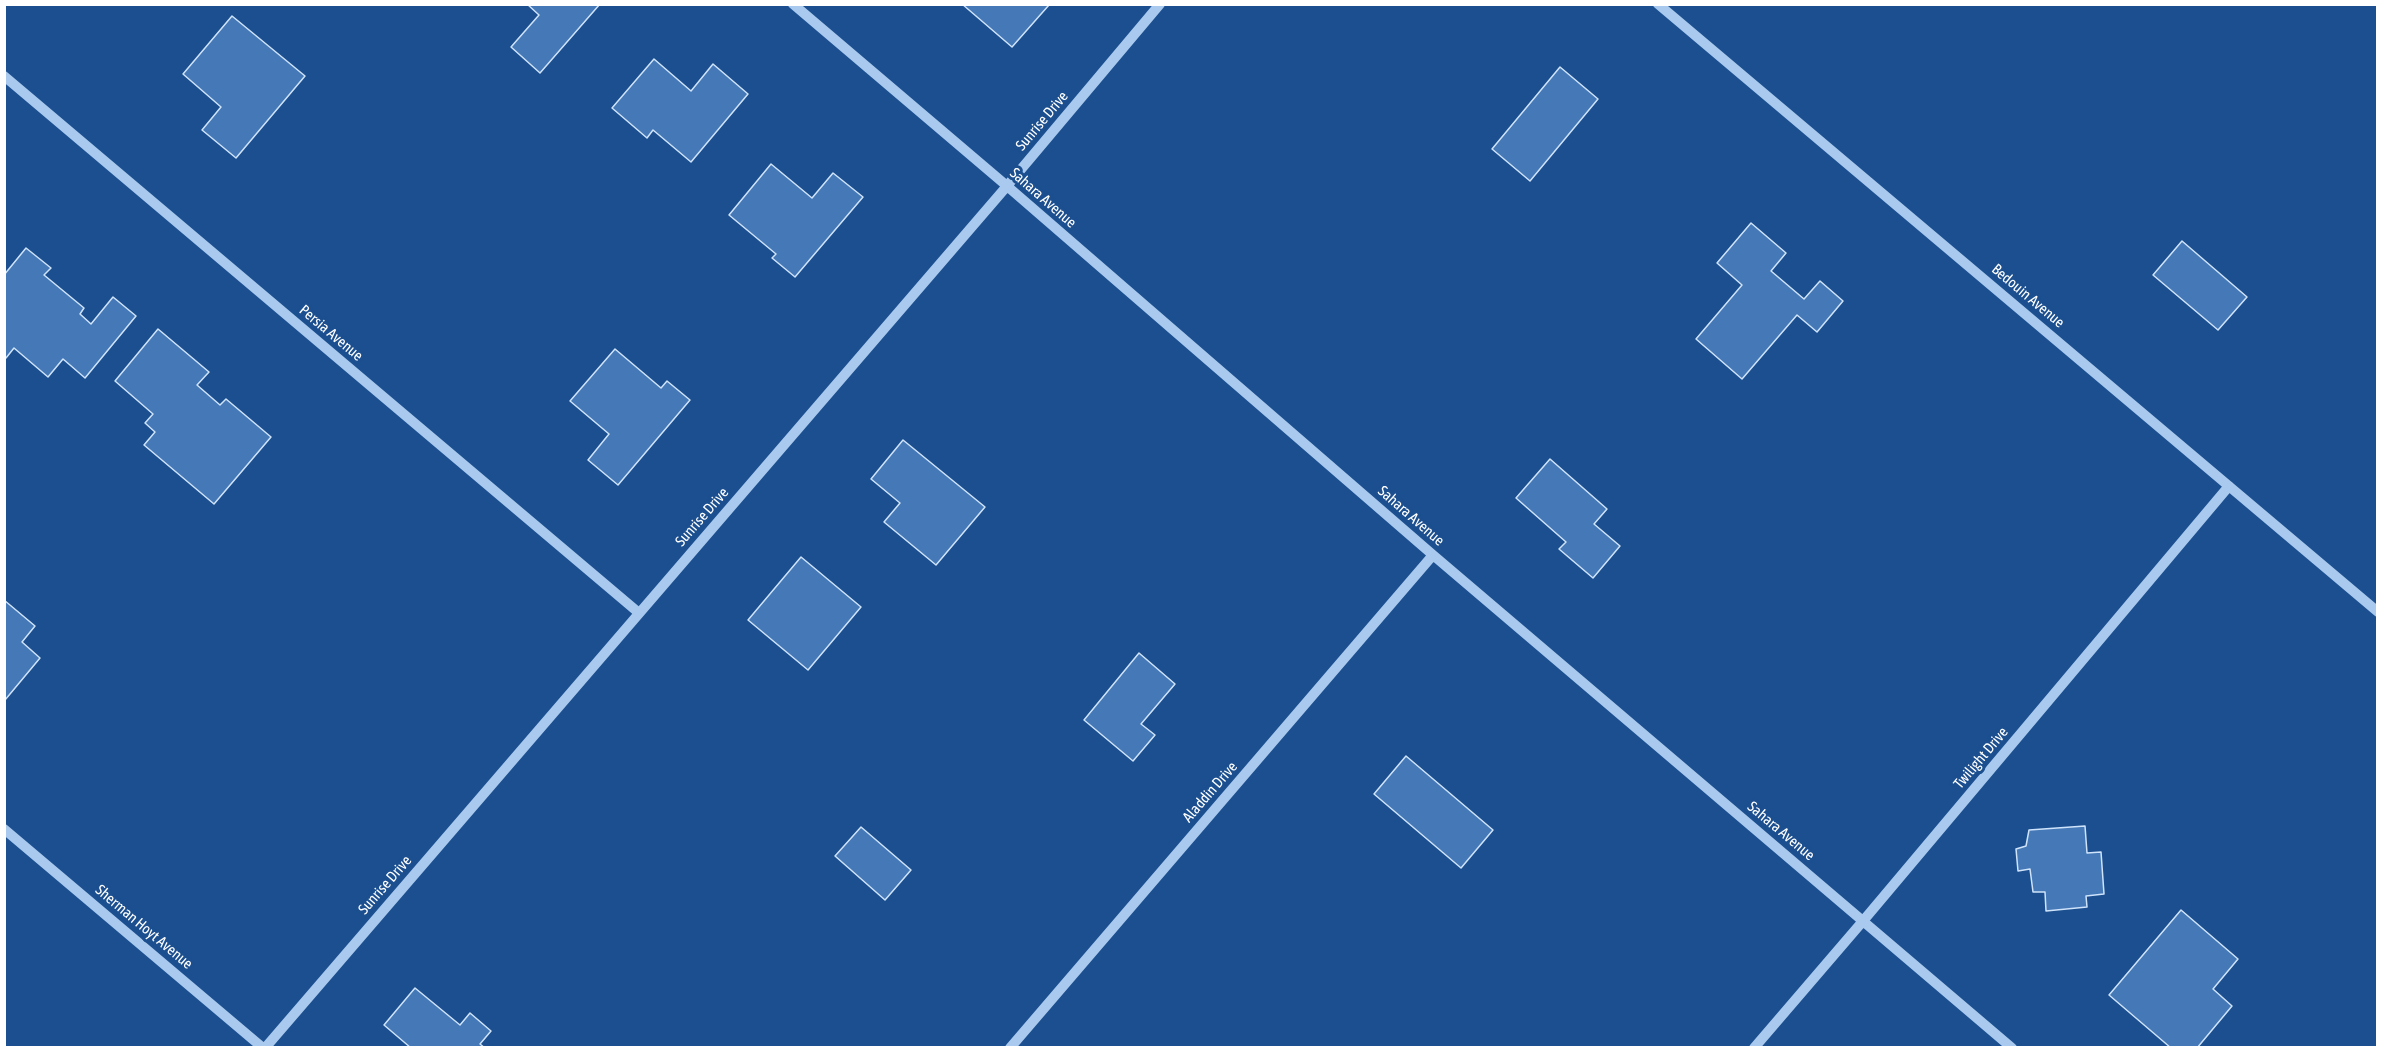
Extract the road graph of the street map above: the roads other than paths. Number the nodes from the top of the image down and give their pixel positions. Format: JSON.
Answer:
{"nodes":[{"id":1,"x":792,"y":4,"type":"edge"},
{"id":2,"x":1160,"y":4,"type":"edge"},
{"id":3,"x":1658,"y":4,"type":"edge"},
{"id":4,"x":4,"y":76,"type":"edge"},
{"id":5,"x":1007,"y":186,"type":"junction"},
{"id":6,"x":2229,"y":486,"type":"junction"},
{"id":7,"x":1433,"y":555,"type":"junction"},
{"id":8,"x":639,"y":612,"type":"junction"},
{"id":9,"x":2378,"y":612,"type":"edge"},
{"id":10,"x":4,"y":829,"type":"edge"},
{"id":11,"x":1863,"y":921,"type":"junction"},
{"id":12,"x":264,"y":1047,"type":"edge"},
{"id":13,"x":1010,"y":1047,"type":"edge"},
{"id":14,"x":1754,"y":1047,"type":"edge"},
{"id":15,"x":2012,"y":1047,"type":"edge"}],
"edges":[{"from":1,"to":5,"type":"street","name":"Sahara Avenue"},
{"from":2,"to":5,"type":"street","name":"Sunrise Drive"},
{"from":3,"to":6,"type":"street","name":"Bedouin Avenue"},
{"from":4,"to":8,"type":"street","name":"Persia Avenue"},
{"from":5,"to":7,"type":"street","name":"Sahara Avenue"},
{"from":5,"to":8,"type":"street","name":"Sunrise Drive"},
{"from":6,"to":9,"type":"street","name":"Bedouin Avenue"},
{"from":6,"to":11,"type":"street","name":"Twilight Drive"},
{"from":7,"to":11,"type":"street","name":"Sahara Avenue"},
{"from":7,"to":13,"type":"street","name":"Aladdin Drive"},
{"from":8,"to":12,"type":"street","name":"Sunrise Drive"},
{"from":10,"to":12,"type":"street","name":"Sherman Hoyt Avenue"},
{"from":11,"to":14,"type":"street","name":"Twilight Drive"},
{"from":11,"to":15,"type":"street","name":"Sahara Avenue"}]}
